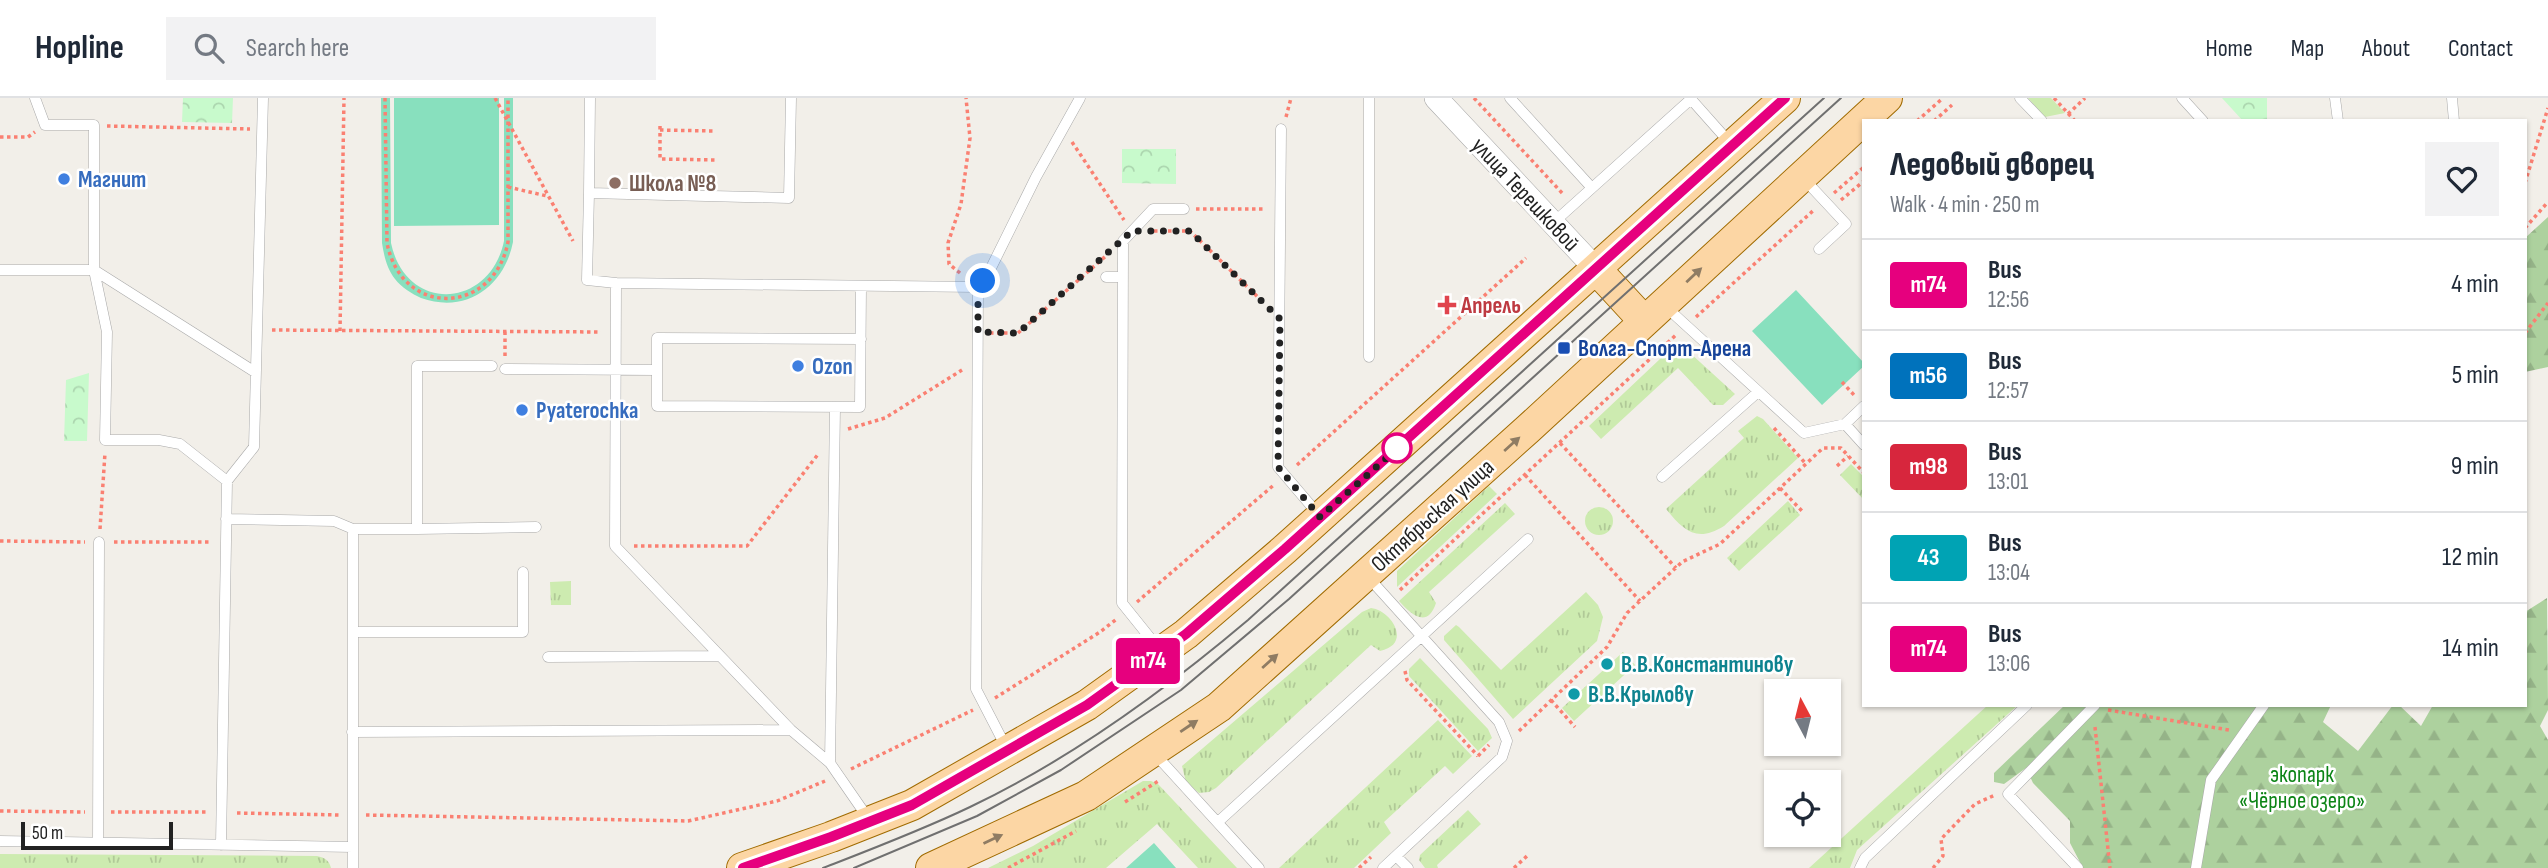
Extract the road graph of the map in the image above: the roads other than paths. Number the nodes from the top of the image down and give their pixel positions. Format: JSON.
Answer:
{"nodes":[{"id":1,"x":35,"y":98,"type":"edge"},
{"id":2,"x":264,"y":98,"type":"edge"},
{"id":3,"x":590,"y":98,"type":"edge"},
{"id":4,"x":791,"y":98,"type":"edge"},
{"id":5,"x":1080,"y":98,"type":"edge"},
{"id":6,"x":1369,"y":98,"type":"edge"},
{"id":7,"x":1436,"y":98,"type":"edge"},
{"id":8,"x":1510,"y":98,"type":"edge"},
{"id":9,"x":1785,"y":98,"type":"edge"},
{"id":10,"x":1887,"y":98,"type":"edge"},
{"id":11,"x":2020,"y":98,"type":"edge"},
{"id":12,"x":2182,"y":98,"type":"edge"},
{"id":13,"x":2335,"y":98,"type":"edge"},
{"id":14,"x":2452,"y":98,"type":"edge"},
{"id":15,"x":1690,"y":99,"type":"edge"},
{"id":16,"x":1864,"y":119,"type":"edge"},
{"id":17,"x":2040,"y":119,"type":"edge"},
{"id":18,"x":2201,"y":119,"type":"edge"},
{"id":19,"x":2338,"y":119,"type":"edge"},
{"id":20,"x":2454,"y":119,"type":"edge"},
{"id":21,"x":1862,"y":121,"type":"edge"},
{"id":22,"x":1281,"y":129,"type":"dead end"},
{"id":23,"x":1732,"y":146,"type":"junction"},
{"id":24,"x":1802,"y":176,"type":"junction"},
{"id":25,"x":1592,"y":188,"type":"junction"},
{"id":26,"x":589,"y":193,"type":"junction"},
{"id":27,"x":1184,"y":209,"type":"road end"},
{"id":28,"x":1553,"y":223,"type":"junction"},
{"id":29,"x":1819,"y":249,"type":"dead end"},
{"id":30,"x":1596,"y":269,"type":"junction"},
{"id":31,"x":0,"y":270,"type":"edge"},
{"id":32,"x":94,"y":270,"type":"junction"},
{"id":33,"x":1106,"y":277,"type":"dead end"},
{"id":34,"x":1123,"y":277,"type":"junction"},
{"id":35,"x":617,"y":284,"type":"junction"},
{"id":36,"x":860,"y":286,"type":"junction"},
{"id":37,"x":978,"y":287,"type":"junction"},
{"id":38,"x":1654,"y":312,"type":"junction"},
{"id":39,"x":861,"y":339,"type":"junction"},
{"id":40,"x":1369,"y":357,"type":"dead end"},
{"id":41,"x":492,"y":366,"type":"dead end"},
{"id":42,"x":505,"y":369,"type":"road end"},
{"id":43,"x":616,"y":370,"type":"junction"},
{"id":44,"x":657,"y":370,"type":"junction"},
{"id":45,"x":255,"y":372,"type":"junction"},
{"id":46,"x":1758,"y":392,"type":"junction"},
{"id":47,"x":835,"y":407,"type":"junction"},
{"id":48,"x":1862,"y":408,"type":"edge"},
{"id":49,"x":1845,"y":424,"type":"junction"},
{"id":50,"x":1862,"y":443,"type":"edge"},
{"id":51,"x":1662,"y":477,"type":"dead end"},
{"id":52,"x":227,"y":481,"type":"junction"},
{"id":53,"x":1320,"y":517,"type":"junction"},
{"id":54,"x":226,"y":519,"type":"junction"},
{"id":55,"x":536,"y":527,"type":"dead end"},
{"id":56,"x":353,"y":529,"type":"junction"},
{"id":57,"x":417,"y":529,"type":"junction"},
{"id":58,"x":1528,"y":539,"type":"dead end"},
{"id":59,"x":99,"y":542,"type":"road end"},
{"id":60,"x":523,"y":572,"type":"dead end"},
{"id":61,"x":1366,"y":575,"type":"junction"},
{"id":62,"x":352,"y":632,"type":"junction"},
{"id":63,"x":1421,"y":635,"type":"junction"},
{"id":64,"x":1161,"y":652,"type":"junction"},
{"id":65,"x":548,"y":656,"type":"dead end"},
{"id":66,"x":719,"y":656,"type":"junction"},
{"id":67,"x":2025,"y":707,"type":"edge"},
{"id":68,"x":2093,"y":707,"type":"edge"},
{"id":69,"x":2263,"y":707,"type":"edge"},
{"id":70,"x":791,"y":730,"type":"junction"},
{"id":71,"x":352,"y":732,"type":"junction"},
{"id":72,"x":1008,"y":751,"type":"junction"},
{"id":73,"x":1152,"y":751,"type":"junction"},
{"id":74,"x":830,"y":763,"type":"junction"},
{"id":75,"x":871,"y":821,"type":"junction"},
{"id":76,"x":1217,"y":822,"type":"junction"},
{"id":77,"x":0,"y":841,"type":"edge"},
{"id":78,"x":98,"y":842,"type":"junction"},
{"id":79,"x":221,"y":845,"type":"junction"},
{"id":80,"x":353,"y":848,"type":"junction"},
{"id":81,"x":1396,"y":856,"type":"junction"},
{"id":82,"x":353,"y":868,"type":"edge"},
{"id":83,"x":743,"y":868,"type":"edge"},
{"id":84,"x":931,"y":868,"type":"edge"},
{"id":85,"x":1259,"y":868,"type":"edge"},
{"id":86,"x":1383,"y":868,"type":"edge"},
{"id":87,"x":1408,"y":868,"type":"edge"},
{"id":88,"x":1860,"y":868,"type":"edge"},
{"id":89,"x":2078,"y":868,"type":"edge"},
{"id":90,"x":2196,"y":868,"type":"edge"}],
"edges":[{"from":1,"to":32,"type":"lane"},
{"from":2,"to":45,"type":"lane"},
{"from":3,"to":26,"type":"lane"},
{"from":4,"to":26,"type":"lane"},
{"from":5,"to":37,"type":"lane"},
{"from":6,"to":40,"type":"lane"},
{"from":7,"to":28,"type":"street","name":"улица Терешковой"},
{"from":8,"to":25,"type":"lane"},
{"from":9,"to":23,"type":"main road"},
{"from":10,"to":16,"type":"main road","name":"Октябрьская улица"},
{"from":11,"to":17,"type":"lane"},
{"from":12,"to":18,"type":"lane"},
{"from":13,"to":19,"type":"lane"},
{"from":14,"to":20,"type":"lane"},
{"from":15,"to":23,"type":"lane"},
{"from":15,"to":25,"type":"lane"},
{"from":21,"to":24,"type":"main road","name":"Октябрьская улица"},
{"from":22,"to":53,"type":"lane"},
{"from":23,"to":30,"type":"main road"},
{"from":24,"to":29,"type":"lane"},
{"from":38,"to":24,"type":"main road","name":"Октябрьская улица","one_way":true},
{"from":25,"to":28,"type":"lane"},
{"from":26,"to":35,"type":"lane"},
{"from":27,"to":34,"type":"lane"},
{"from":28,"to":30,"type":"street","name":"улица Терешковой"},
{"from":30,"to":38,"type":"main road","name":"улица Терешковой"},
{"from":30,"to":53,"type":"main road"},
{"from":31,"to":32,"type":"lane"},
{"from":32,"to":45,"type":"lane"},
{"from":32,"to":52,"type":"lane"},
{"from":33,"to":34,"type":"lane"},
{"from":34,"to":64,"type":"lane"},
{"from":35,"to":36,"type":"lane"},
{"from":35,"to":43,"type":"lane"},
{"from":36,"to":37,"type":"lane"},
{"from":36,"to":39,"type":"lane"},
{"from":37,"to":72,"type":"lane"},
{"from":38,"to":46,"type":"lane"},
{"from":61,"to":38,"type":"main road","name":"Октябрьская улица","one_way":true},
{"from":39,"to":44,"type":"lane"},
{"from":39,"to":47,"type":"lane"},
{"from":41,"to":57,"type":"lane"},
{"from":42,"to":43,"type":"lane"},
{"from":43,"to":44,"type":"lane"},
{"from":43,"to":66,"type":"lane"},
{"from":44,"to":47,"type":"lane"},
{"from":45,"to":52,"type":"lane"},
{"from":46,"to":49,"type":"lane"},
{"from":46,"to":51,"type":"lane"},
{"from":47,"to":74,"type":"lane"},
{"from":48,"to":49,"type":"lane"},
{"from":49,"to":50,"type":"lane"},
{"from":52,"to":54,"type":"lane"},
{"from":53,"to":64,"type":"main road"},
{"from":54,"to":56,"type":"lane"},
{"from":54,"to":79,"type":"lane"},
{"from":55,"to":57,"type":"lane"},
{"from":56,"to":57,"type":"lane"},
{"from":56,"to":62,"type":"lane"},
{"from":58,"to":63,"type":"lane"},
{"from":59,"to":78,"type":"lane"},
{"from":60,"to":62,"type":"lane"},
{"from":61,"to":63,"type":"lane"},
{"from":73,"to":61,"type":"main road","name":"Октябрьская улица","one_way":true},
{"from":62,"to":71,"type":"lane"},
{"from":63,"to":76,"type":"lane"},
{"from":63,"to":81,"type":"lane"},
{"from":64,"to":72,"type":"main road"},
{"from":65,"to":66,"type":"lane"},
{"from":66,"to":70,"type":"lane"},
{"from":67,"to":88,"type":"lane"},
{"from":68,"to":89,"type":"lane"},
{"from":69,"to":90,"type":"lane"},
{"from":70,"to":71,"type":"lane"},
{"from":70,"to":74,"type":"lane"},
{"from":71,"to":80,"type":"lane"},
{"from":72,"to":75,"type":"main road"},
{"from":73,"to":76,"type":"lane"},
{"from":84,"to":73,"type":"main road","name":"Октябрьская улица","one_way":true},
{"from":74,"to":75,"type":"lane"},
{"from":75,"to":83,"type":"main road"},
{"from":76,"to":85,"type":"lane"},
{"from":77,"to":78,"type":"lane"},
{"from":78,"to":79,"type":"lane"},
{"from":79,"to":80,"type":"lane"},
{"from":80,"to":82,"type":"lane"},
{"from":81,"to":86,"type":"lane"},
{"from":81,"to":87,"type":"lane"}]}
